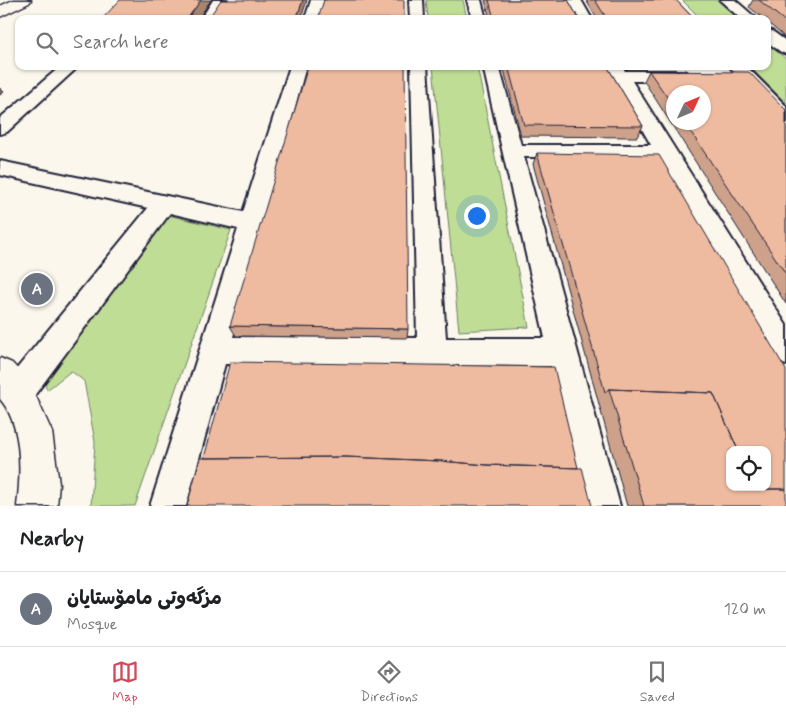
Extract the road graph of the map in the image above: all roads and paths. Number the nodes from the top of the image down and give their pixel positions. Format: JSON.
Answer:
{"nodes":[{"id":1,"x":24,"y":0,"type":"edge"},
{"id":2,"x":220,"y":0,"type":"edge"},
{"id":3,"x":318,"y":0,"type":"edge"},
{"id":4,"x":416,"y":0,"type":"edge"},
{"id":5,"x":474,"y":0,"type":"edge"},
{"id":6,"x":574,"y":0,"type":"edge"},
{"id":7,"x":727,"y":0,"type":"edge"},
{"id":8,"x":0,"y":12,"type":"edge"},
{"id":9,"x":211,"y":15,"type":"edge"},
{"id":10,"x":313,"y":15,"type":"edge"},
{"id":11,"x":417,"y":15,"type":"edge"},
{"id":12,"x":478,"y":15,"type":"edge"},
{"id":13,"x":583,"y":15,"type":"edge"},
{"id":14,"x":745,"y":15,"type":"edge"},
{"id":15,"x":771,"y":37,"type":"edge"},
{"id":16,"x":786,"y":49,"type":"edge"},
{"id":17,"x":66,"y":70,"type":"edge"},
{"id":18,"x":297,"y":70,"type":"edge"},
{"id":19,"x":419,"y":70,"type":"edge"},
{"id":20,"x":492,"y":70,"type":"edge"},
{"id":21,"x":617,"y":71,"type":"edge"},
{"id":22,"x":736,"y":72,"type":"edge"},
{"id":23,"x":697,"y":75,"type":"edge"},
{"id":24,"x":786,"y":116,"type":"edge"},
{"id":25,"x":0,"y":128,"type":"edge"},
{"id":26,"x":512,"y":151,"type":"junction"},
{"id":27,"x":665,"y":151,"type":"junction"},
{"id":28,"x":0,"y":168,"type":"edge"},
{"id":29,"x":164,"y":204,"type":"junction"},
{"id":30,"x":252,"y":223,"type":"junction"},
{"id":31,"x":214,"y":350,"type":"junction"},
{"id":32,"x":432,"y":351,"type":"junction"},
{"id":33,"x":786,"y":351,"type":"edge"},
{"id":34,"x":562,"y":352,"type":"junction"},
{"id":35,"x":9,"y":384,"type":"edge"},
{"id":36,"x":37,"y":506,"type":"edge"},
{"id":37,"x":168,"y":506,"type":"edge"},
{"id":38,"x":602,"y":506,"type":"edge"}],
"edges":[{"from":1,"to":8,"type":"street"},
{"from":2,"to":9,"type":"street"},
{"from":3,"to":10,"type":"street"},
{"from":4,"to":11,"type":"street"},
{"from":5,"to":12,"type":"street"},
{"from":6,"to":13,"type":"street"},
{"from":7,"to":14,"type":"street"},
{"from":15,"to":16,"type":"street"},
{"from":17,"to":25,"type":"street"},
{"from":18,"to":30,"type":"street"},
{"from":19,"to":32,"type":"street"},
{"from":20,"to":26,"type":"street"},
{"from":21,"to":23,"type":"street"},
{"from":21,"to":27,"type":"street"},
{"from":22,"to":24,"type":"street"},
{"from":26,"to":27,"type":"street"},
{"from":26,"to":34,"type":"street"},
{"from":27,"to":33,"type":"street"},
{"from":28,"to":29,"type":"street"},
{"from":29,"to":30,"type":"street"},
{"from":29,"to":35,"type":"street"},
{"from":30,"to":31,"type":"street"},
{"from":31,"to":32,"type":"street"},
{"from":31,"to":37,"type":"street"},
{"from":32,"to":34,"type":"street"},
{"from":34,"to":38,"type":"street"},
{"from":35,"to":36,"type":"street"}]}
